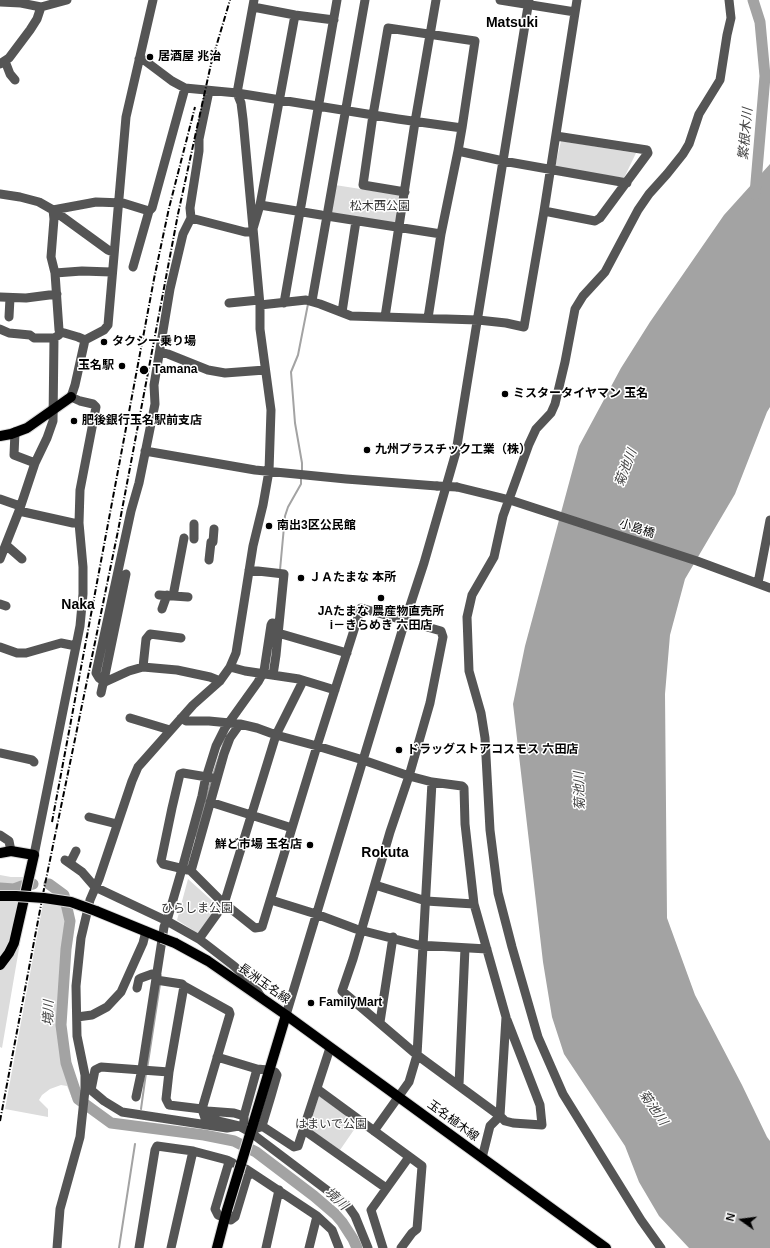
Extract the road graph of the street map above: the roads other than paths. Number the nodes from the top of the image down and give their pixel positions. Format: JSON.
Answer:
{"nodes":[{"id":1,"x":67,"y":0,"type":"edge"},
{"id":2,"x":153,"y":0,"type":"edge"},
{"id":3,"x":337,"y":0,"type":"edge"},
{"id":4,"x":365,"y":0,"type":"edge"},
{"id":5,"x":436,"y":0,"type":"edge"},
{"id":6,"x":500,"y":0,"type":"edge"},
{"id":7,"x":577,"y":0,"type":"edge"},
{"id":8,"x":729,"y":0,"type":"edge"},
{"id":9,"x":0,"y":2,"type":"edge"},
{"id":10,"x":529,"y":2,"type":"edge"},
{"id":11,"x":254,"y":4,"type":"edge"},
{"id":12,"x":41,"y":7,"type":"junction"},
{"id":13,"x":575,"y":12,"type":"junction"},
{"id":14,"x":295,"y":15,"type":"junction"},
{"id":15,"x":334,"y":20,"type":"junction"},
{"id":16,"x":429,"y":35,"type":"junction"},
{"id":17,"x":139,"y":59,"type":"junction"},
{"id":18,"x":2,"y":62,"type":"edge"},
{"id":19,"x":15,"y":80,"type":"dead end"},
{"id":20,"x":185,"y":88,"type":"junction"},
{"id":21,"x":209,"y":91,"type":"junction"},
{"id":22,"x":237,"y":93,"type":"junction"},
{"id":23,"x":280,"y":100,"type":"junction"},
{"id":24,"x":318,"y":106,"type":"junction"},
{"id":25,"x":342,"y":110,"type":"junction"},
{"id":26,"x":373,"y":115,"type":"junction"},
{"id":27,"x":415,"y":122,"type":"junction"},
{"id":28,"x":462,"y":128,"type":"junction"},
{"id":29,"x":556,"y":136,"type":"junction"},
{"id":30,"x":458,"y":151,"type":"junction"},
{"id":31,"x":503,"y":161,"type":"junction"},
{"id":32,"x":550,"y":170,"type":"junction"},
{"id":33,"x":627,"y":183,"type":"junction"},
{"id":34,"x":405,"y":192,"type":"junction"},
{"id":35,"x":0,"y":194,"type":"edge"},
{"id":36,"x":118,"y":203,"type":"junction"},
{"id":37,"x":260,"y":205,"type":"junction"},
{"id":38,"x":53,"y":210,"type":"junction"},
{"id":39,"x":149,"y":211,"type":"junction"},
{"id":40,"x":300,"y":212,"type":"junction"},
{"id":41,"x":544,"y":212,"type":"junction"},
{"id":42,"x":324,"y":215,"type":"junction"},
{"id":43,"x":191,"y":218,"type":"junction"},
{"id":44,"x":356,"y":221,"type":"junction"},
{"id":45,"x":399,"y":228,"type":"junction"},
{"id":46,"x":252,"y":232,"type":"junction"},
{"id":47,"x":441,"y":234,"type":"junction"},
{"id":48,"x":113,"y":252,"type":"junction"},
{"id":49,"x":133,"y":267,"type":"dead end"},
{"id":50,"x":111,"y":272,"type":"junction"},
{"id":51,"x":55,"y":273,"type":"junction"},
{"id":52,"x":57,"y":294,"type":"junction"},
{"id":53,"x":0,"y":297,"type":"edge"},
{"id":54,"x":10,"y":298,"type":"junction"},
{"id":55,"x":309,"y":301,"type":"junction"},
{"id":56,"x":259,"y":302,"type":"junction"},
{"id":57,"x":284,"y":302,"type":"junction"},
{"id":58,"x":229,"y":303,"type":"dead end"},
{"id":59,"x":342,"y":312,"type":"junction"},
{"id":60,"x":9,"y":317,"type":"dead end"},
{"id":61,"x":385,"y":317,"type":"junction"},
{"id":62,"x":428,"y":318,"type":"junction"},
{"id":63,"x":478,"y":320,"type":"junction"},
{"id":64,"x":0,"y":329,"type":"edge"},
{"id":65,"x":58,"y":335,"type":"junction"},
{"id":66,"x":34,"y":338,"type":"junction"},
{"id":67,"x":23,"y":340,"type":"dead end"},
{"id":68,"x":84,"y":340,"type":"junction"},
{"id":69,"x":160,"y":352,"type":"junction"},
{"id":70,"x":265,"y":370,"type":"junction"},
{"id":71,"x":71,"y":397,"type":"junction"},
{"id":72,"x":53,"y":408,"type":"junction"},
{"id":73,"x":15,"y":432,"type":"junction"},
{"id":74,"x":0,"y":436,"type":"edge"},
{"id":75,"x":145,"y":451,"type":"junction"},
{"id":76,"x":35,"y":463,"type":"junction"},
{"id":77,"x":269,"y":471,"type":"junction"},
{"id":78,"x":0,"y":499,"type":"edge"},
{"id":79,"x":512,"y":501,"type":"junction"},
{"id":80,"x":19,"y":509,"type":"junction"},
{"id":81,"x":770,"y":520,"type":"edge"},
{"id":82,"x":79,"y":523,"type":"junction"},
{"id":83,"x":194,"y":524,"type":"dead end"},
{"id":84,"x":214,"y":529,"type":"dead end"},
{"id":85,"x":4,"y":542,"type":"edge"},
{"id":86,"x":0,"y":559,"type":"edge"},
{"id":87,"x":22,"y":559,"type":"dead end"},
{"id":88,"x":209,"y":560,"type":"dead end"},
{"id":89,"x":249,"y":570,"type":"junction"},
{"id":90,"x":126,"y":574,"type":"dead end"},
{"id":91,"x":755,"y":581,"type":"junction"},
{"id":92,"x":770,"y":588,"type":"edge"},
{"id":93,"x":166,"y":595,"type":"junction"},
{"id":94,"x":188,"y":597,"type":"dead end"},
{"id":95,"x":162,"y":610,"type":"dead end"},
{"id":96,"x":405,"y":621,"type":"junction"},
{"id":97,"x":277,"y":626,"type":"junction"},
{"id":98,"x":181,"y":638,"type":"dead end"},
{"id":99,"x":4,"y":646,"type":"edge"},
{"id":100,"x":76,"y":646,"type":"junction"},
{"id":101,"x":347,"y":653,"type":"junction"},
{"id":102,"x":230,"y":667,"type":"junction"},
{"id":103,"x":143,"y":668,"type":"junction"},
{"id":104,"x":267,"y":674,"type":"junction"},
{"id":105,"x":303,"y":680,"type":"junction"},
{"id":106,"x":92,"y":682,"type":"dead end"},
{"id":107,"x":220,"y":682,"type":"junction"},
{"id":108,"x":103,"y":684,"type":"junction"},
{"id":109,"x":335,"y":690,"type":"junction"},
{"id":110,"x":130,"y":718,"type":"dead end"},
{"id":111,"x":181,"y":718,"type":"junction"},
{"id":112,"x":234,"y":723,"type":"junction"},
{"id":113,"x":170,"y":730,"type":"junction"},
{"id":114,"x":276,"y":735,"type":"junction"},
{"id":115,"x":317,"y":746,"type":"junction"},
{"id":116,"x":0,"y":753,"type":"edge"},
{"id":117,"x":363,"y":760,"type":"junction"},
{"id":118,"x":34,"y":762,"type":"dead end"},
{"id":119,"x":409,"y":776,"type":"junction"},
{"id":120,"x":212,"y":778,"type":"junction"},
{"id":121,"x":432,"y":782,"type":"junction"},
{"id":122,"x":210,"y":802,"type":"junction"},
{"id":123,"x":251,"y":816,"type":"junction"},
{"id":124,"x":89,"y":817,"type":"dead end"},
{"id":125,"x":117,"y":824,"type":"junction"},
{"id":126,"x":292,"y":828,"type":"junction"},
{"id":127,"x":0,"y":835,"type":"edge"},
{"id":128,"x":11,"y":851,"type":"junction"},
{"id":129,"x":76,"y":851,"type":"dead end"},
{"id":130,"x":0,"y":853,"type":"edge"},
{"id":131,"x":34,"y":855,"type":"junction"},
{"id":132,"x":186,"y":870,"type":"junction"},
{"id":133,"x":375,"y":885,"type":"junction"},
{"id":134,"x":95,"y":887,"type":"junction"},
{"id":135,"x":0,"y":896,"type":"edge"},
{"id":136,"x":271,"y":900,"type":"junction"},
{"id":137,"x":426,"y":901,"type":"junction"},
{"id":138,"x":224,"y":904,"type":"junction"},
{"id":139,"x":474,"y":904,"type":"junction"},
{"id":140,"x":316,"y":914,"type":"junction"},
{"id":141,"x":167,"y":921,"type":"junction"},
{"id":142,"x":361,"y":930,"type":"junction"},
{"id":143,"x":146,"y":932,"type":"junction"},
{"id":144,"x":392,"y":937,"type":"junction"},
{"id":145,"x":199,"y":939,"type":"junction"},
{"id":146,"x":423,"y":944,"type":"junction"},
{"id":147,"x":465,"y":948,"type":"junction"},
{"id":148,"x":487,"y":950,"type":"junction"},
{"id":149,"x":0,"y":965,"type":"edge"},
{"id":150,"x":159,"y":979,"type":"junction"},
{"id":151,"x":184,"y":986,"type":"junction"},
{"id":152,"x":137,"y":988,"type":"dead end"},
{"id":153,"x":263,"y":1000,"type":"junction"},
{"id":154,"x":286,"y":1015,"type":"junction"},
{"id":155,"x":77,"y":1017,"type":"junction"},
{"id":156,"x":506,"y":1018,"type":"junction"},
{"id":157,"x":380,"y":1022,"type":"junction"},
{"id":158,"x":330,"y":1048,"type":"junction"},
{"id":159,"x":417,"y":1055,"type":"junction"},
{"id":160,"x":217,"y":1057,"type":"junction"},
{"id":161,"x":146,"y":1069,"type":"junction"},
{"id":162,"x":258,"y":1069,"type":"junction"},
{"id":163,"x":268,"y":1070,"type":"junction"},
{"id":164,"x":169,"y":1072,"type":"junction"},
{"id":165,"x":459,"y":1085,"type":"junction"},
{"id":166,"x":87,"y":1089,"type":"junction"},
{"id":167,"x":317,"y":1089,"type":"junction"},
{"id":168,"x":136,"y":1097,"type":"dead end"},
{"id":169,"x":398,"y":1098,"type":"junction"},
{"id":170,"x":202,"y":1109,"type":"junction"},
{"id":171,"x":500,"y":1116,"type":"junction"},
{"id":172,"x":249,"y":1127,"type":"junction"},
{"id":173,"x":304,"y":1130,"type":"junction"},
{"id":174,"x":374,"y":1131,"type":"junction"},
{"id":175,"x":193,"y":1151,"type":"junction"},
{"id":176,"x":409,"y":1157,"type":"junction"},
{"id":177,"x":482,"y":1158,"type":"junction"},
{"id":178,"x":240,"y":1165,"type":"junction"},
{"id":179,"x":386,"y":1188,"type":"junction"},
{"id":180,"x":279,"y":1190,"type":"junction"},
{"id":181,"x":226,"y":1214,"type":"junction"},
{"id":182,"x":317,"y":1216,"type":"junction"},
{"id":183,"x":57,"y":1248,"type":"edge"},
{"id":184,"x":139,"y":1248,"type":"edge"},
{"id":185,"x":171,"y":1248,"type":"edge"},
{"id":186,"x":217,"y":1248,"type":"edge"},
{"id":187,"x":266,"y":1248,"type":"edge"},
{"id":188,"x":309,"y":1248,"type":"edge"},
{"id":189,"x":339,"y":1248,"type":"edge"},
{"id":190,"x":368,"y":1248,"type":"edge"},
{"id":191,"x":383,"y":1248,"type":"edge"},
{"id":192,"x":401,"y":1248,"type":"edge"},
{"id":193,"x":606,"y":1248,"type":"edge"},
{"id":194,"x":661,"y":1248,"type":"edge"}],
"edges":[{"from":1,"to":12,"type":"street"},
{"from":2,"to":17,"type":"street"},
{"from":3,"to":15,"type":"street"},
{"from":4,"to":25,"type":"street"},
{"from":5,"to":16,"type":"street"},
{"from":6,"to":10,"type":"street"},
{"from":7,"to":13,"type":"street"},
{"from":8,"to":79,"type":"street"},
{"from":9,"to":12,"type":"street"},
{"from":10,"to":13,"type":"street"},
{"from":10,"to":31,"type":"street"},
{"from":11,"to":14,"type":"street"},
{"from":11,"to":22,"type":"street"},
{"from":12,"to":18,"type":"street"},
{"from":13,"to":29,"type":"street"},
{"from":14,"to":15,"type":"street"},
{"from":14,"to":23,"type":"street"},
{"from":15,"to":24,"type":"street"},
{"from":16,"to":26,"type":"street"},
{"from":16,"to":27,"type":"street"},
{"from":16,"to":28,"type":"street"},
{"from":17,"to":20,"type":"street"},
{"from":17,"to":36,"type":"street"},
{"from":18,"to":19,"type":"street"},
{"from":20,"to":21,"type":"street"},
{"from":20,"to":39,"type":"street"},
{"from":21,"to":22,"type":"street"},
{"from":21,"to":43,"type":"street"},
{"from":22,"to":23,"type":"street"},
{"from":22,"to":46,"type":"street"},
{"from":23,"to":24,"type":"street"},
{"from":23,"to":37,"type":"street"},
{"from":24,"to":25,"type":"street"},
{"from":24,"to":40,"type":"street"},
{"from":25,"to":26,"type":"street"},
{"from":25,"to":42,"type":"street"},
{"from":26,"to":27,"type":"street"},
{"from":26,"to":34,"type":"street"},
{"from":27,"to":28,"type":"street"},
{"from":27,"to":34,"type":"street"},
{"from":28,"to":30,"type":"street"},
{"from":29,"to":32,"type":"street"},
{"from":29,"to":33,"type":"street"},
{"from":30,"to":31,"type":"street"},
{"from":30,"to":47,"type":"street"},
{"from":31,"to":32,"type":"street"},
{"from":31,"to":63,"type":"street"},
{"from":32,"to":33,"type":"street"},
{"from":32,"to":41,"type":"street"},
{"from":33,"to":41,"type":"street"},
{"from":34,"to":45,"type":"street"},
{"from":35,"to":38,"type":"street"},
{"from":36,"to":38,"type":"street"},
{"from":36,"to":39,"type":"street"},
{"from":36,"to":48,"type":"street"},
{"from":37,"to":40,"type":"street"},
{"from":37,"to":46,"type":"street"},
{"from":38,"to":48,"type":"street"},
{"from":38,"to":51,"type":"street"},
{"from":39,"to":49,"type":"street"},
{"from":40,"to":42,"type":"street"},
{"from":40,"to":57,"type":"street"},
{"from":41,"to":63,"type":"street"},
{"from":42,"to":44,"type":"street"},
{"from":42,"to":55,"type":"street"},
{"from":43,"to":46,"type":"street"},
{"from":43,"to":69,"type":"street"},
{"from":44,"to":45,"type":"street"},
{"from":44,"to":59,"type":"street"},
{"from":45,"to":47,"type":"street"},
{"from":45,"to":61,"type":"street"},
{"from":46,"to":56,"type":"street"},
{"from":47,"to":62,"type":"street"},
{"from":48,"to":50,"type":"street"},
{"from":50,"to":51,"type":"street"},
{"from":50,"to":68,"type":"street"},
{"from":51,"to":52,"type":"street"},
{"from":52,"to":54,"type":"street"},
{"from":52,"to":65,"type":"street"},
{"from":53,"to":54,"type":"street"},
{"from":54,"to":60,"type":"street"},
{"from":55,"to":57,"type":"street"},
{"from":55,"to":59,"type":"street"},
{"from":56,"to":57,"type":"street"},
{"from":56,"to":58,"type":"street"},
{"from":56,"to":70,"type":"street"},
{"from":59,"to":61,"type":"street"},
{"from":61,"to":62,"type":"street"},
{"from":62,"to":63,"type":"street"},
{"from":63,"to":96,"type":"street"},
{"from":64,"to":66,"type":"street"},
{"from":65,"to":66,"type":"street"},
{"from":65,"to":68,"type":"street"},
{"from":65,"to":72,"type":"street"},
{"from":66,"to":67,"type":"street"},
{"from":68,"to":71,"type":"street"},
{"from":69,"to":70,"type":"street"},
{"from":69,"to":75,"type":"street"},
{"from":70,"to":77,"type":"street"},
{"from":71,"to":72,"type":"main road"},
{"from":71,"to":82,"type":"street"},
{"from":72,"to":73,"type":"main road"},
{"from":72,"to":76,"type":"street"},
{"from":73,"to":74,"type":"main road"},
{"from":73,"to":76,"type":"street"},
{"from":75,"to":77,"type":"street","name":"小島橋"},
{"from":75,"to":108,"type":"street"},
{"from":76,"to":80,"type":"street"},
{"from":77,"to":79,"type":"street","name":"小島橋","bridge":true},
{"from":77,"to":89,"type":"street"},
{"from":78,"to":80,"type":"street"},
{"from":79,"to":91,"type":"street","name":"小島橋"},
{"from":79,"to":194,"type":"street"},
{"from":80,"to":82,"type":"street"},
{"from":80,"to":85,"type":"street"},
{"from":81,"to":91,"type":"street"},
{"from":82,"to":100,"type":"street"},
{"from":83,"to":93,"type":"street"},
{"from":84,"to":88,"type":"street"},
{"from":85,"to":86,"type":"street"},
{"from":85,"to":87,"type":"street"},
{"from":89,"to":97,"type":"street"},
{"from":89,"to":102,"type":"street"},
{"from":90,"to":108,"type":"street"},
{"from":91,"to":92,"type":"street","name":"小島橋"},
{"from":93,"to":94,"type":"street"},
{"from":93,"to":95,"type":"street"},
{"from":96,"to":101,"type":"street"},
{"from":96,"to":117,"type":"street"},
{"from":96,"to":119,"type":"street"},
{"from":97,"to":101,"type":"street"},
{"from":97,"to":104,"type":"street"},
{"from":98,"to":103,"type":"street"},
{"from":99,"to":100,"type":"street"},
{"from":100,"to":131,"type":"street"},
{"from":101,"to":109,"type":"street"},
{"from":102,"to":104,"type":"street"},
{"from":102,"to":107,"type":"street"},
{"from":103,"to":107,"type":"street"},
{"from":103,"to":108,"type":"street"},
{"from":104,"to":105,"type":"street"},
{"from":104,"to":112,"type":"street"},
{"from":105,"to":109,"type":"street"},
{"from":105,"to":114,"type":"street"},
{"from":106,"to":108,"type":"street"},
{"from":107,"to":111,"type":"street"},
{"from":109,"to":115,"type":"street"},
{"from":110,"to":113,"type":"street"},
{"from":111,"to":112,"type":"street"},
{"from":111,"to":113,"type":"street"},
{"from":112,"to":114,"type":"street"},
{"from":112,"to":120,"type":"street"},
{"from":113,"to":125,"type":"street"},
{"from":114,"to":115,"type":"street"},
{"from":114,"to":123,"type":"street"},
{"from":115,"to":117,"type":"street"},
{"from":115,"to":126,"type":"street"},
{"from":116,"to":118,"type":"street"},
{"from":117,"to":119,"type":"street"},
{"from":117,"to":140,"type":"street"},
{"from":119,"to":121,"type":"street"},
{"from":119,"to":133,"type":"street"},
{"from":120,"to":122,"type":"street"},
{"from":120,"to":132,"type":"street"},
{"from":120,"to":132,"type":"street"},
{"from":121,"to":137,"type":"street"},
{"from":121,"to":139,"type":"street"},
{"from":122,"to":123,"type":"street"},
{"from":122,"to":132,"type":"street"},
{"from":123,"to":126,"type":"street"},
{"from":123,"to":138,"type":"street"},
{"from":124,"to":125,"type":"street"},
{"from":125,"to":134,"type":"street"},
{"from":126,"to":136,"type":"street"},
{"from":127,"to":128,"type":"street"},
{"from":128,"to":130,"type":"main road"},
{"from":128,"to":131,"type":"main road"},
{"from":129,"to":134,"type":"street"},
{"from":131,"to":149,"type":"main road"},
{"from":132,"to":138,"type":"street"},
{"from":132,"to":141,"type":"street"},
{"from":133,"to":137,"type":"street"},
{"from":133,"to":142,"type":"street"},
{"from":134,"to":141,"type":"street"},
{"from":134,"to":155,"type":"street"},
{"from":135,"to":143,"type":"main road","name":"長洲玉名線","bridge":true},
{"from":136,"to":138,"type":"street"},
{"from":136,"to":140,"type":"street"},
{"from":137,"to":139,"type":"street"},
{"from":137,"to":146,"type":"street"},
{"from":138,"to":145,"type":"street"},
{"from":139,"to":148,"type":"street"},
{"from":140,"to":142,"type":"street"},
{"from":140,"to":154,"type":"street"},
{"from":141,"to":145,"type":"street"},
{"from":141,"to":150,"type":"street"},
{"from":142,"to":144,"type":"street"},
{"from":142,"to":157,"type":"street"},
{"from":143,"to":153,"type":"main road","name":"長洲玉名線","bridge":true},
{"from":143,"to":155,"type":"street"},
{"from":144,"to":146,"type":"street"},
{"from":144,"to":157,"type":"street"},
{"from":145,"to":153,"type":"street"},
{"from":146,"to":147,"type":"street"},
{"from":146,"to":159,"type":"street"},
{"from":147,"to":148,"type":"street"},
{"from":147,"to":165,"type":"street"},
{"from":148,"to":156,"type":"street"},
{"from":150,"to":151,"type":"street"},
{"from":150,"to":152,"type":"street"},
{"from":150,"to":161,"type":"street"},
{"from":151,"to":160,"type":"street"},
{"from":151,"to":164,"type":"street"},
{"from":153,"to":154,"type":"main road","name":"長洲玉名線"},
{"from":154,"to":158,"type":"main road","name":"玉名植木線"},
{"from":154,"to":163,"type":"main road","name":"長洲玉名線"},
{"from":155,"to":166,"type":"street"},
{"from":156,"to":171,"type":"street"},
{"from":156,"to":171,"type":"street"},
{"from":157,"to":159,"type":"street"},
{"from":158,"to":167,"type":"street"},
{"from":158,"to":169,"type":"main road","name":"玉名植木線"},
{"from":159,"to":165,"type":"street"},
{"from":159,"to":169,"type":"street"},
{"from":160,"to":162,"type":"street"},
{"from":160,"to":170,"type":"street"},
{"from":161,"to":164,"type":"street"},
{"from":161,"to":166,"type":"street"},
{"from":161,"to":168,"type":"street"},
{"from":162,"to":163,"type":"street"},
{"from":162,"to":172,"type":"street"},
{"from":163,"to":172,"type":"main road","name":"長洲玉名線"},
{"from":164,"to":170,"type":"street"},
{"from":165,"to":171,"type":"street"},
{"from":166,"to":172,"type":"street"},
{"from":166,"to":183,"type":"street"},
{"from":167,"to":173,"type":"street"},
{"from":167,"to":174,"type":"street"},
{"from":169,"to":174,"type":"street"},
{"from":169,"to":177,"type":"main road","name":"玉名植木線"},
{"from":170,"to":172,"type":"street"},
{"from":171,"to":177,"type":"street"},
{"from":172,"to":173,"type":"street"},
{"from":172,"to":178,"type":"main road","name":"長洲玉名線"},
{"from":172,"to":190,"type":"street"},
{"from":173,"to":179,"type":"street"},
{"from":174,"to":176,"type":"street"},
{"from":175,"to":178,"type":"street"},
{"from":175,"to":184,"type":"street"},
{"from":175,"to":185,"type":"street"},
{"from":176,"to":179,"type":"street"},
{"from":176,"to":192,"type":"street"},
{"from":177,"to":193,"type":"main road","name":"玉名植木線"},
{"from":178,"to":180,"type":"street"},
{"from":178,"to":181,"type":"main road","name":"長洲玉名線","bridge":true},
{"from":178,"to":181,"type":"street"},
{"from":179,"to":191,"type":"street"},
{"from":180,"to":182,"type":"street"},
{"from":180,"to":187,"type":"street"},
{"from":181,"to":186,"type":"main road","name":"長洲玉名線"},
{"from":182,"to":188,"type":"street"},
{"from":182,"to":189,"type":"street"}]}
